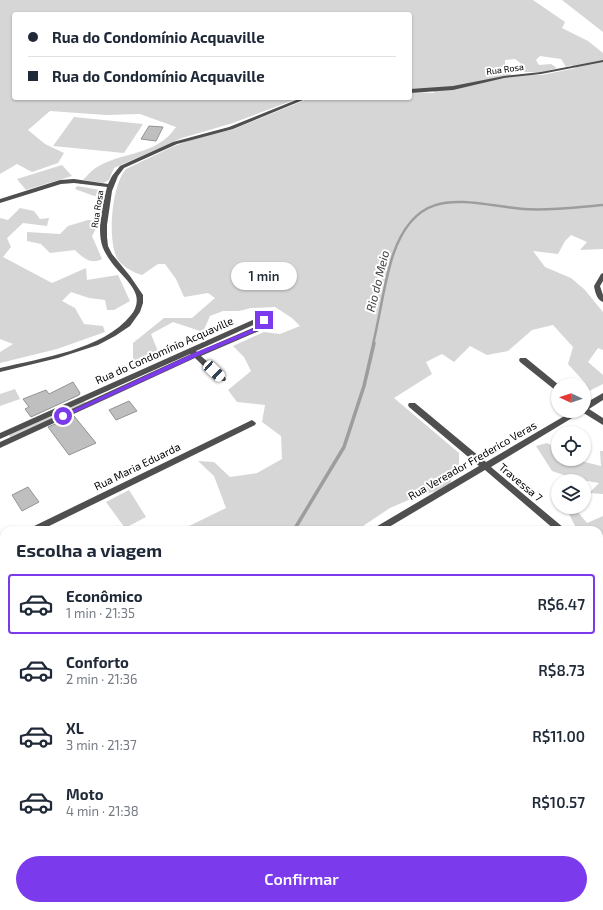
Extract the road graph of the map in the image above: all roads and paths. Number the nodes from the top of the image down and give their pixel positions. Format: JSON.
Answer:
{"nodes":[{"id":1,"x":603,"y":61,"type":"edge"},
{"id":2,"x":412,"y":91,"type":"edge"},
{"id":3,"x":300,"y":100,"type":"edge"},
{"id":4,"x":110,"y":186,"type":"junction"},
{"id":5,"x":0,"y":201,"type":"edge"},
{"id":6,"x":603,"y":275,"type":"edge"},
{"id":7,"x":603,"y":300,"type":"edge"},
{"id":8,"x":193,"y":352,"type":"junction"},
{"id":9,"x":523,"y":360,"type":"dead end"},
{"id":10,"x":0,"y":370,"type":"edge"},
{"id":11,"x":222,"y":379,"type":"dead end"},
{"id":12,"x":551,"y":382,"type":"edge"},
{"id":13,"x":603,"y":396,"type":"edge"},
{"id":14,"x":591,"y":404,"type":"edge"},
{"id":15,"x":412,"y":405,"type":"dead end"},
{"id":16,"x":591,"y":413,"type":"edge"},
{"id":17,"x":567,"y":418,"type":"edge"},
{"id":18,"x":603,"y":422,"type":"edge"},
{"id":19,"x":252,"y":423,"type":"dead end"},
{"id":20,"x":4,"y":437,"type":"edge"},
{"id":21,"x":0,"y":444,"type":"edge"},
{"id":22,"x":485,"y":466,"type":"junction"},
{"id":23,"x":41,"y":526,"type":"edge"},
{"id":24,"x":384,"y":526,"type":"edge"},
{"id":25,"x":556,"y":526,"type":"edge"}],
"edges":[{"from":1,"to":2,"type":"street","name":"Rua Rosa"},
{"from":3,"to":4,"type":"street","name":"Rua Rosa"},
{"from":4,"to":5,"type":"street"},
{"from":4,"to":10,"type":"street","name":"Rua Rosa"},
{"from":6,"to":7,"type":"street"},
{"from":8,"to":8,"type":"street","name":"Rua do Condomínio Acquaville"},
{"from":8,"to":11,"type":"street"},
{"from":8,"to":20,"type":"street","name":"Rua do Condomínio Acquaville"},
{"from":9,"to":12,"type":"street"},
{"from":13,"to":14,"type":"street"},
{"from":15,"to":22,"type":"street","name":"Travessa 7"},
{"from":16,"to":18,"type":"street"},
{"from":17,"to":22,"type":"street","name":"Rua Vereador Frederico Veras"},
{"from":19,"to":23,"type":"street","name":"Rua Maria Eduarda"},
{"from":20,"to":21,"type":"street","name":"Rua do Condomínio Acquaville"},
{"from":22,"to":24,"type":"street","name":"Rua Vereador Frederico Veras"},
{"from":22,"to":25,"type":"street","name":"Travessa 7"}]}
